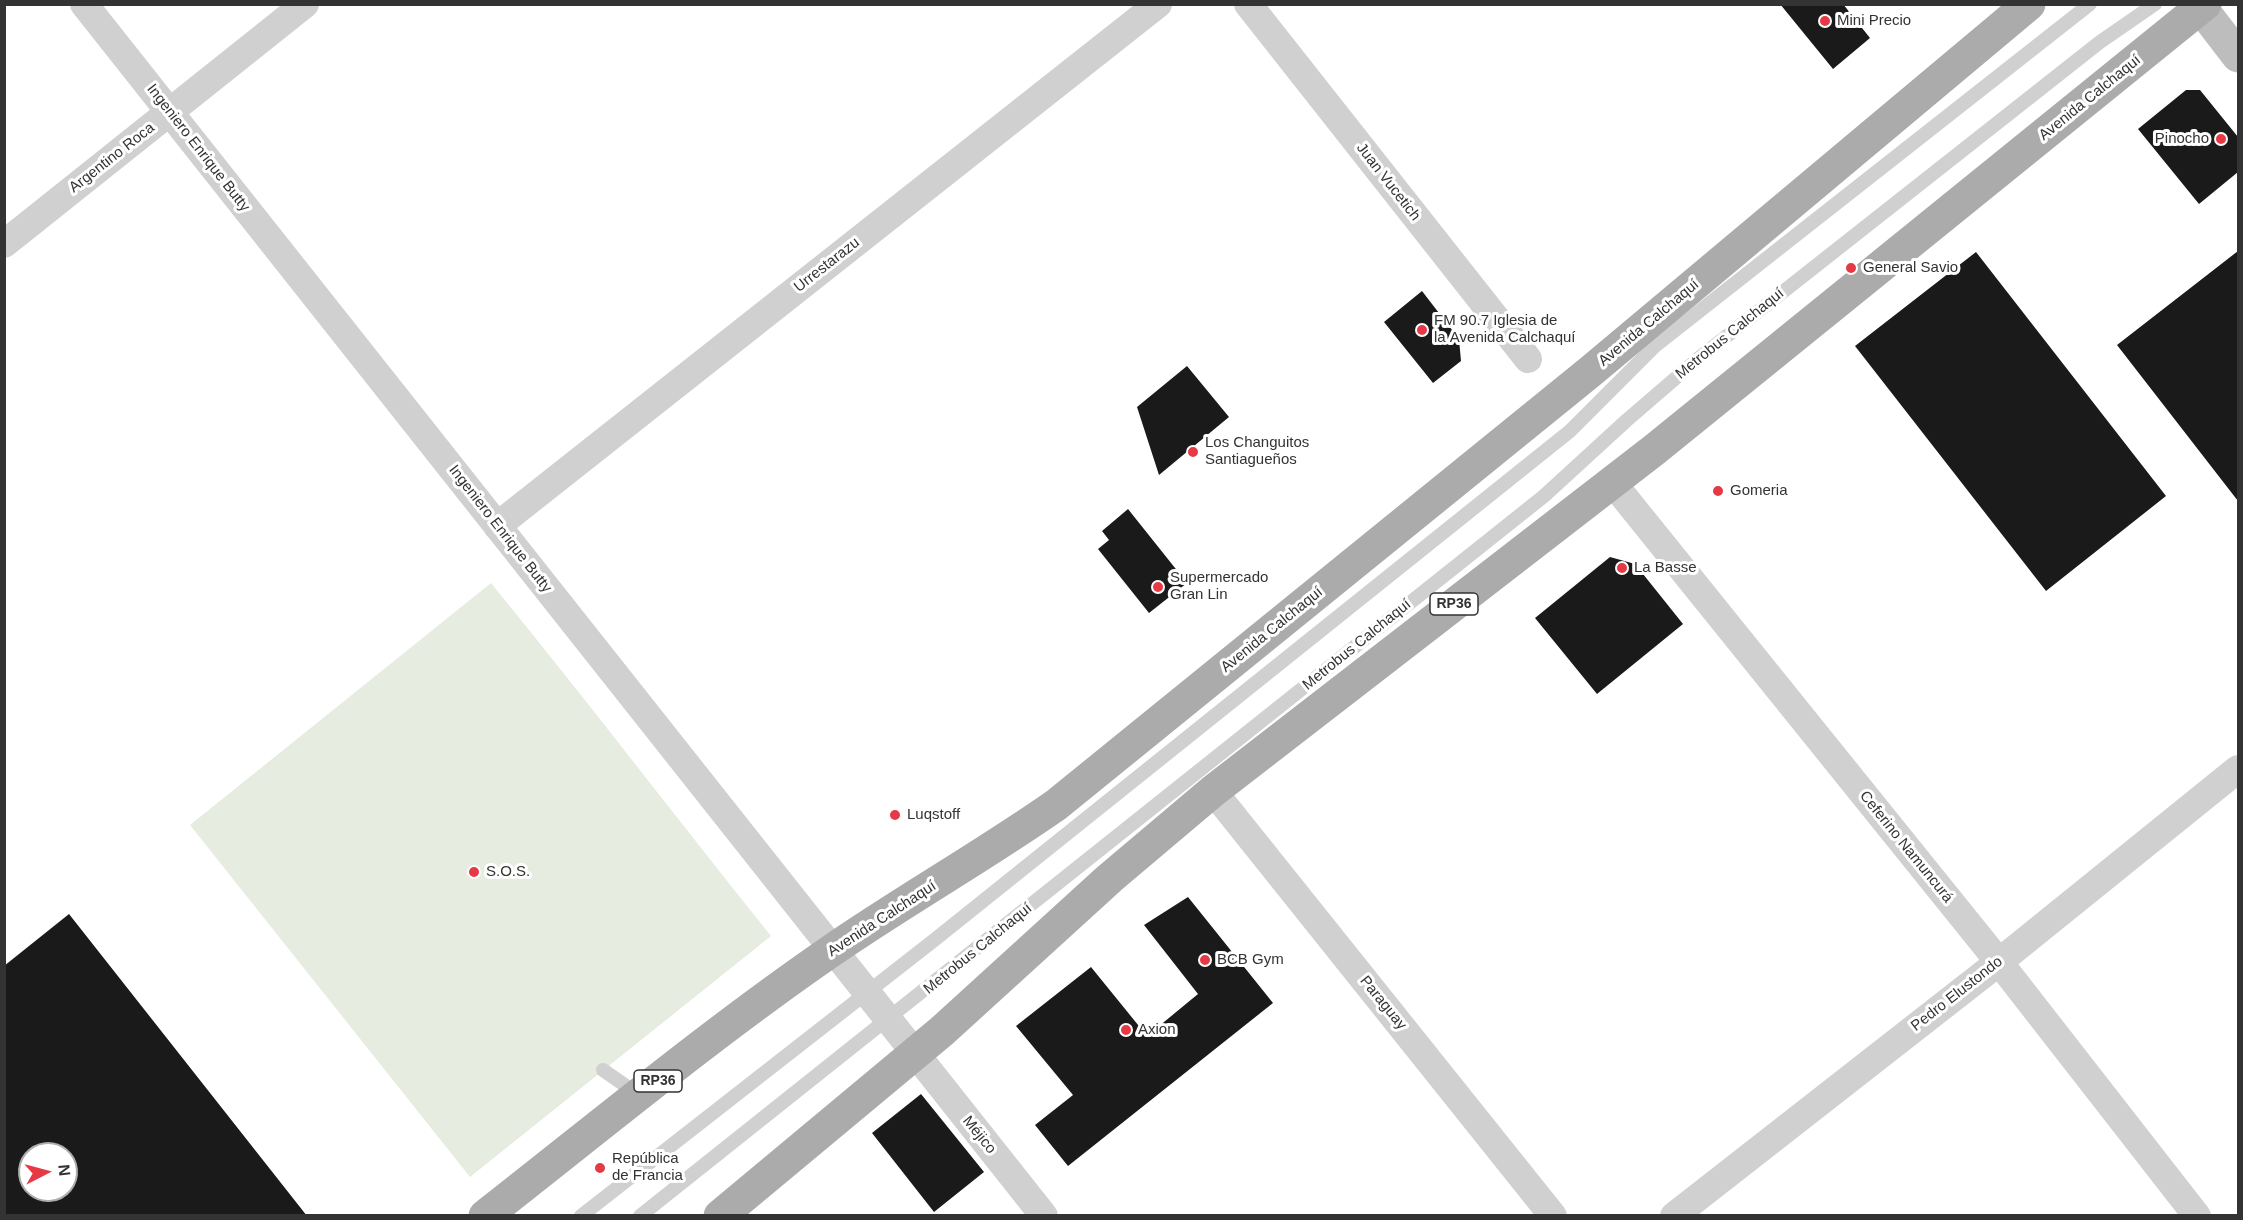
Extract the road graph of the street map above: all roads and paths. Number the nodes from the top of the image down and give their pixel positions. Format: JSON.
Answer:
{"nodes":[{"id":1,"x":84,"y":4,"type":"edge"},
{"id":2,"x":305,"y":4,"type":"edge"},
{"id":3,"x":1158,"y":4,"type":"edge"},
{"id":4,"x":1248,"y":4,"type":"edge"},
{"id":5,"x":2029,"y":4,"type":"edge"},
{"id":6,"x":2090,"y":4,"type":"edge"},
{"id":7,"x":2155,"y":4,"type":"edge"},
{"id":8,"x":2201,"y":5,"type":"edge"},
{"id":9,"x":2238,"y":56,"type":"edge"},
{"id":10,"x":170,"y":112,"type":"junction"},
{"id":11,"x":4,"y":244,"type":"edge"},
{"id":12,"x":1528,"y":359,"type":"dead end"},
{"id":13,"x":1612,"y":482,"type":"junction"},
{"id":14,"x":497,"y":526,"type":"junction"},
{"id":15,"x":2238,"y":769,"type":"edge"},
{"id":16,"x":1213,"y":791,"type":"junction"},
{"id":17,"x":832,"y":950,"type":"junction"},
{"id":18,"x":1998,"y":962,"type":"junction"},
{"id":19,"x":867,"y":991,"type":"junction"},
{"id":20,"x":888,"y":1020,"type":"junction"},
{"id":21,"x":914,"y":1053,"type":"junction"},
{"id":22,"x":603,"y":1070,"type":"dead end"},
{"id":23,"x":640,"y":1095,"type":"junction"},
{"id":24,"x":485,"y":1215,"type":"edge"},
{"id":25,"x":581,"y":1215,"type":"edge"},
{"id":26,"x":640,"y":1215,"type":"edge"},
{"id":27,"x":720,"y":1215,"type":"edge"},
{"id":28,"x":1044,"y":1215,"type":"edge"},
{"id":29,"x":1553,"y":1215,"type":"edge"},
{"id":30,"x":1674,"y":1215,"type":"edge"},
{"id":31,"x":2197,"y":1215,"type":"edge"}],
"edges":[{"from":1,"to":10,"type":"street","name":"Ingeniero Enrique Butty"},
{"from":2,"to":10,"type":"street","name":"Argentino Roca"},
{"from":3,"to":14,"type":"street","name":"Urrestarazu"},
{"from":4,"to":12,"type":"street","name":"Juan Vucetich"},
{"from":5,"to":17,"type":"main road","name":"Avenida Calchaquí","number":"RP36"},
{"from":6,"to":19,"type":"lane"},
{"from":7,"to":20,"type":"lane","name":"Metrobus Calchaquí"},
{"from":8,"to":9,"type":"street"},
{"from":8,"to":13,"type":"main road","name":"Avenida Calchaquí","number":"RP36"},
{"from":10,"to":11,"type":"street","name":"Argentino Roca"},
{"from":10,"to":14,"type":"street","name":"Ingeniero Enrique Butty"},
{"from":13,"to":16,"type":"main road","name":"Avenida Calchaquí","number":"RP36"},
{"from":13,"to":18,"type":"street","name":"Ceferino Namuncurá"},
{"from":14,"to":17,"type":"street","name":"Ingeniero Enrique Butty"},
{"from":15,"to":18,"type":"street","name":"Pedro Elustondo"},
{"from":16,"to":21,"type":"main road","name":"Avenida Calchaquí","number":"RP36"},
{"from":16,"to":29,"type":"street","name":"Paraguay"},
{"from":17,"to":19,"type":"street","name":"Ingeniero Enrique Butty"},
{"from":17,"to":23,"type":"main road","name":"Avenida Calchaquí","number":"RP36"},
{"from":18,"to":30,"type":"street","name":"Pedro Elustondo"},
{"from":18,"to":31,"type":"street","name":"Ceferino Namuncurá"},
{"from":19,"to":20,"type":"street","name":"Ingeniero Enrique Butty"},
{"from":19,"to":25,"type":"lane"},
{"from":20,"to":21,"type":"street","name":"Ingeniero Enrique Butty"},
{"from":20,"to":26,"type":"lane","name":"Metrobus Calchaquí"},
{"from":21,"to":27,"type":"main road","name":"Avenida Calchaquí","number":"RP36"},
{"from":21,"to":28,"type":"street","name":"Méjico"},
{"from":22,"to":23,"type":"lane"},
{"from":23,"to":24,"type":"main road","name":"Avenida Calchaquí","number":"RP36"}]}
